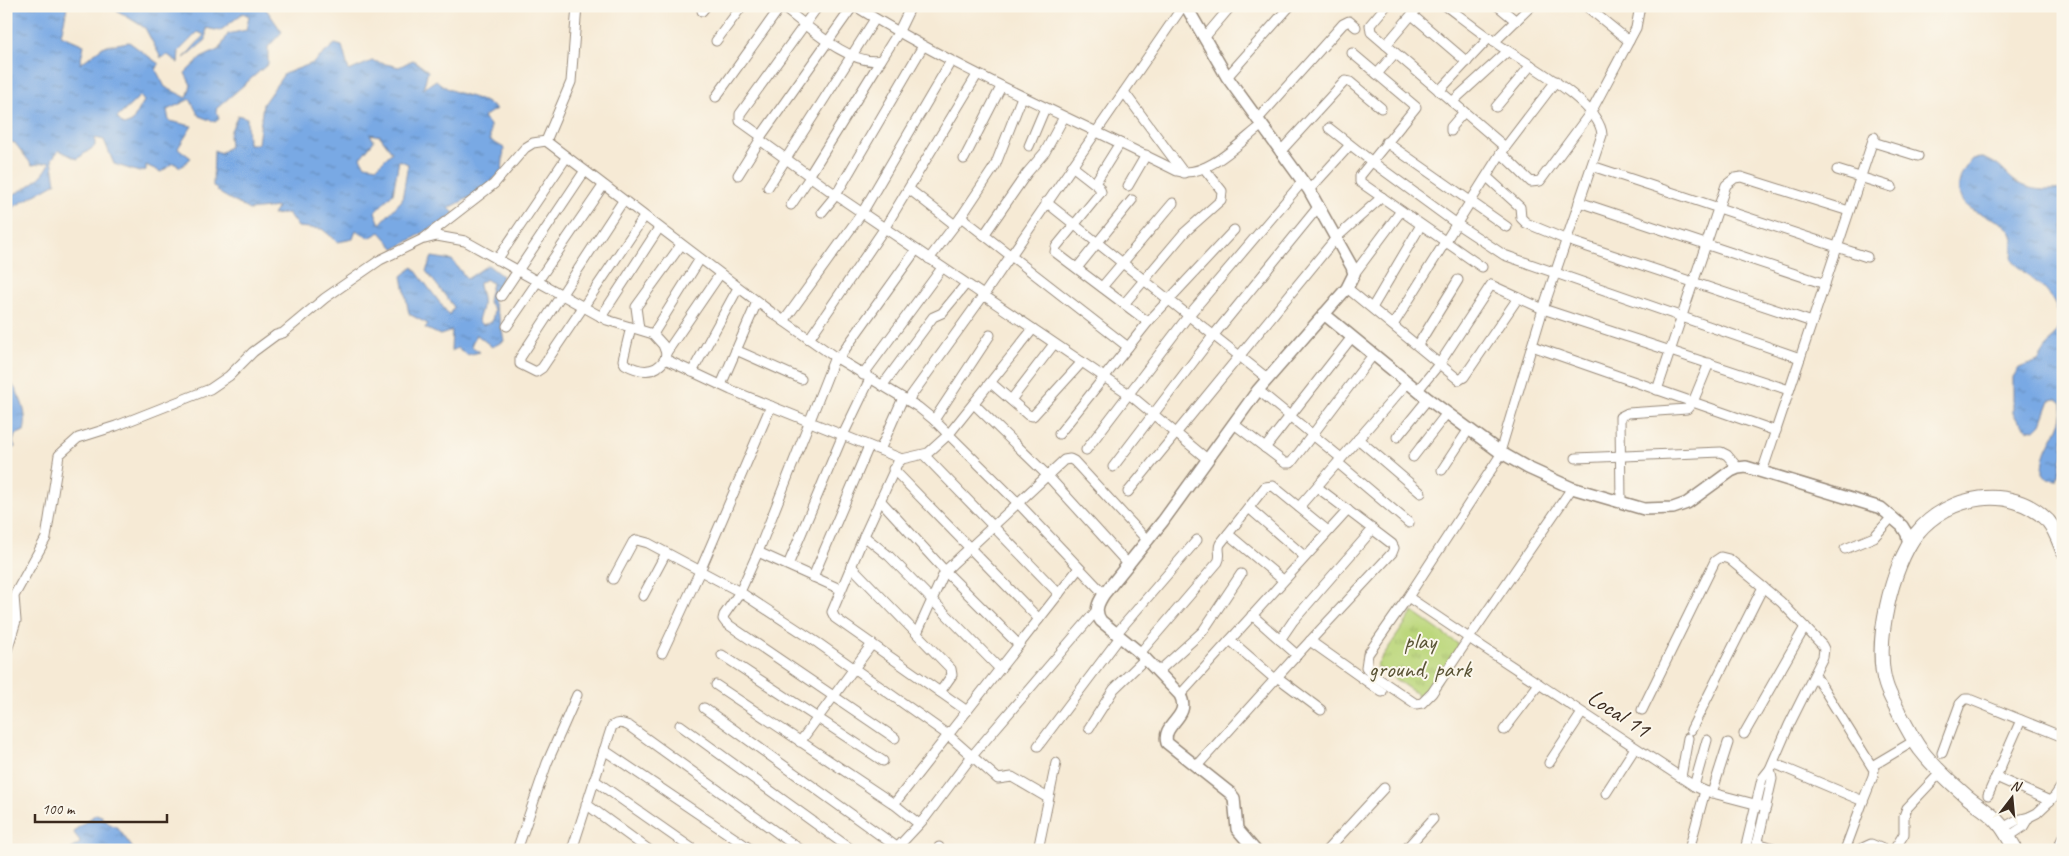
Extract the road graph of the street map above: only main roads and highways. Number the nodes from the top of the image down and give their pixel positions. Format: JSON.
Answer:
{"nodes":[{"id":1,"x":2063,"y":551,"type":"edge"},
{"id":2,"x":2016,"y":850,"type":"edge"}],
"edges":[{"from":1,"to":2,"type":"main road"}]}
